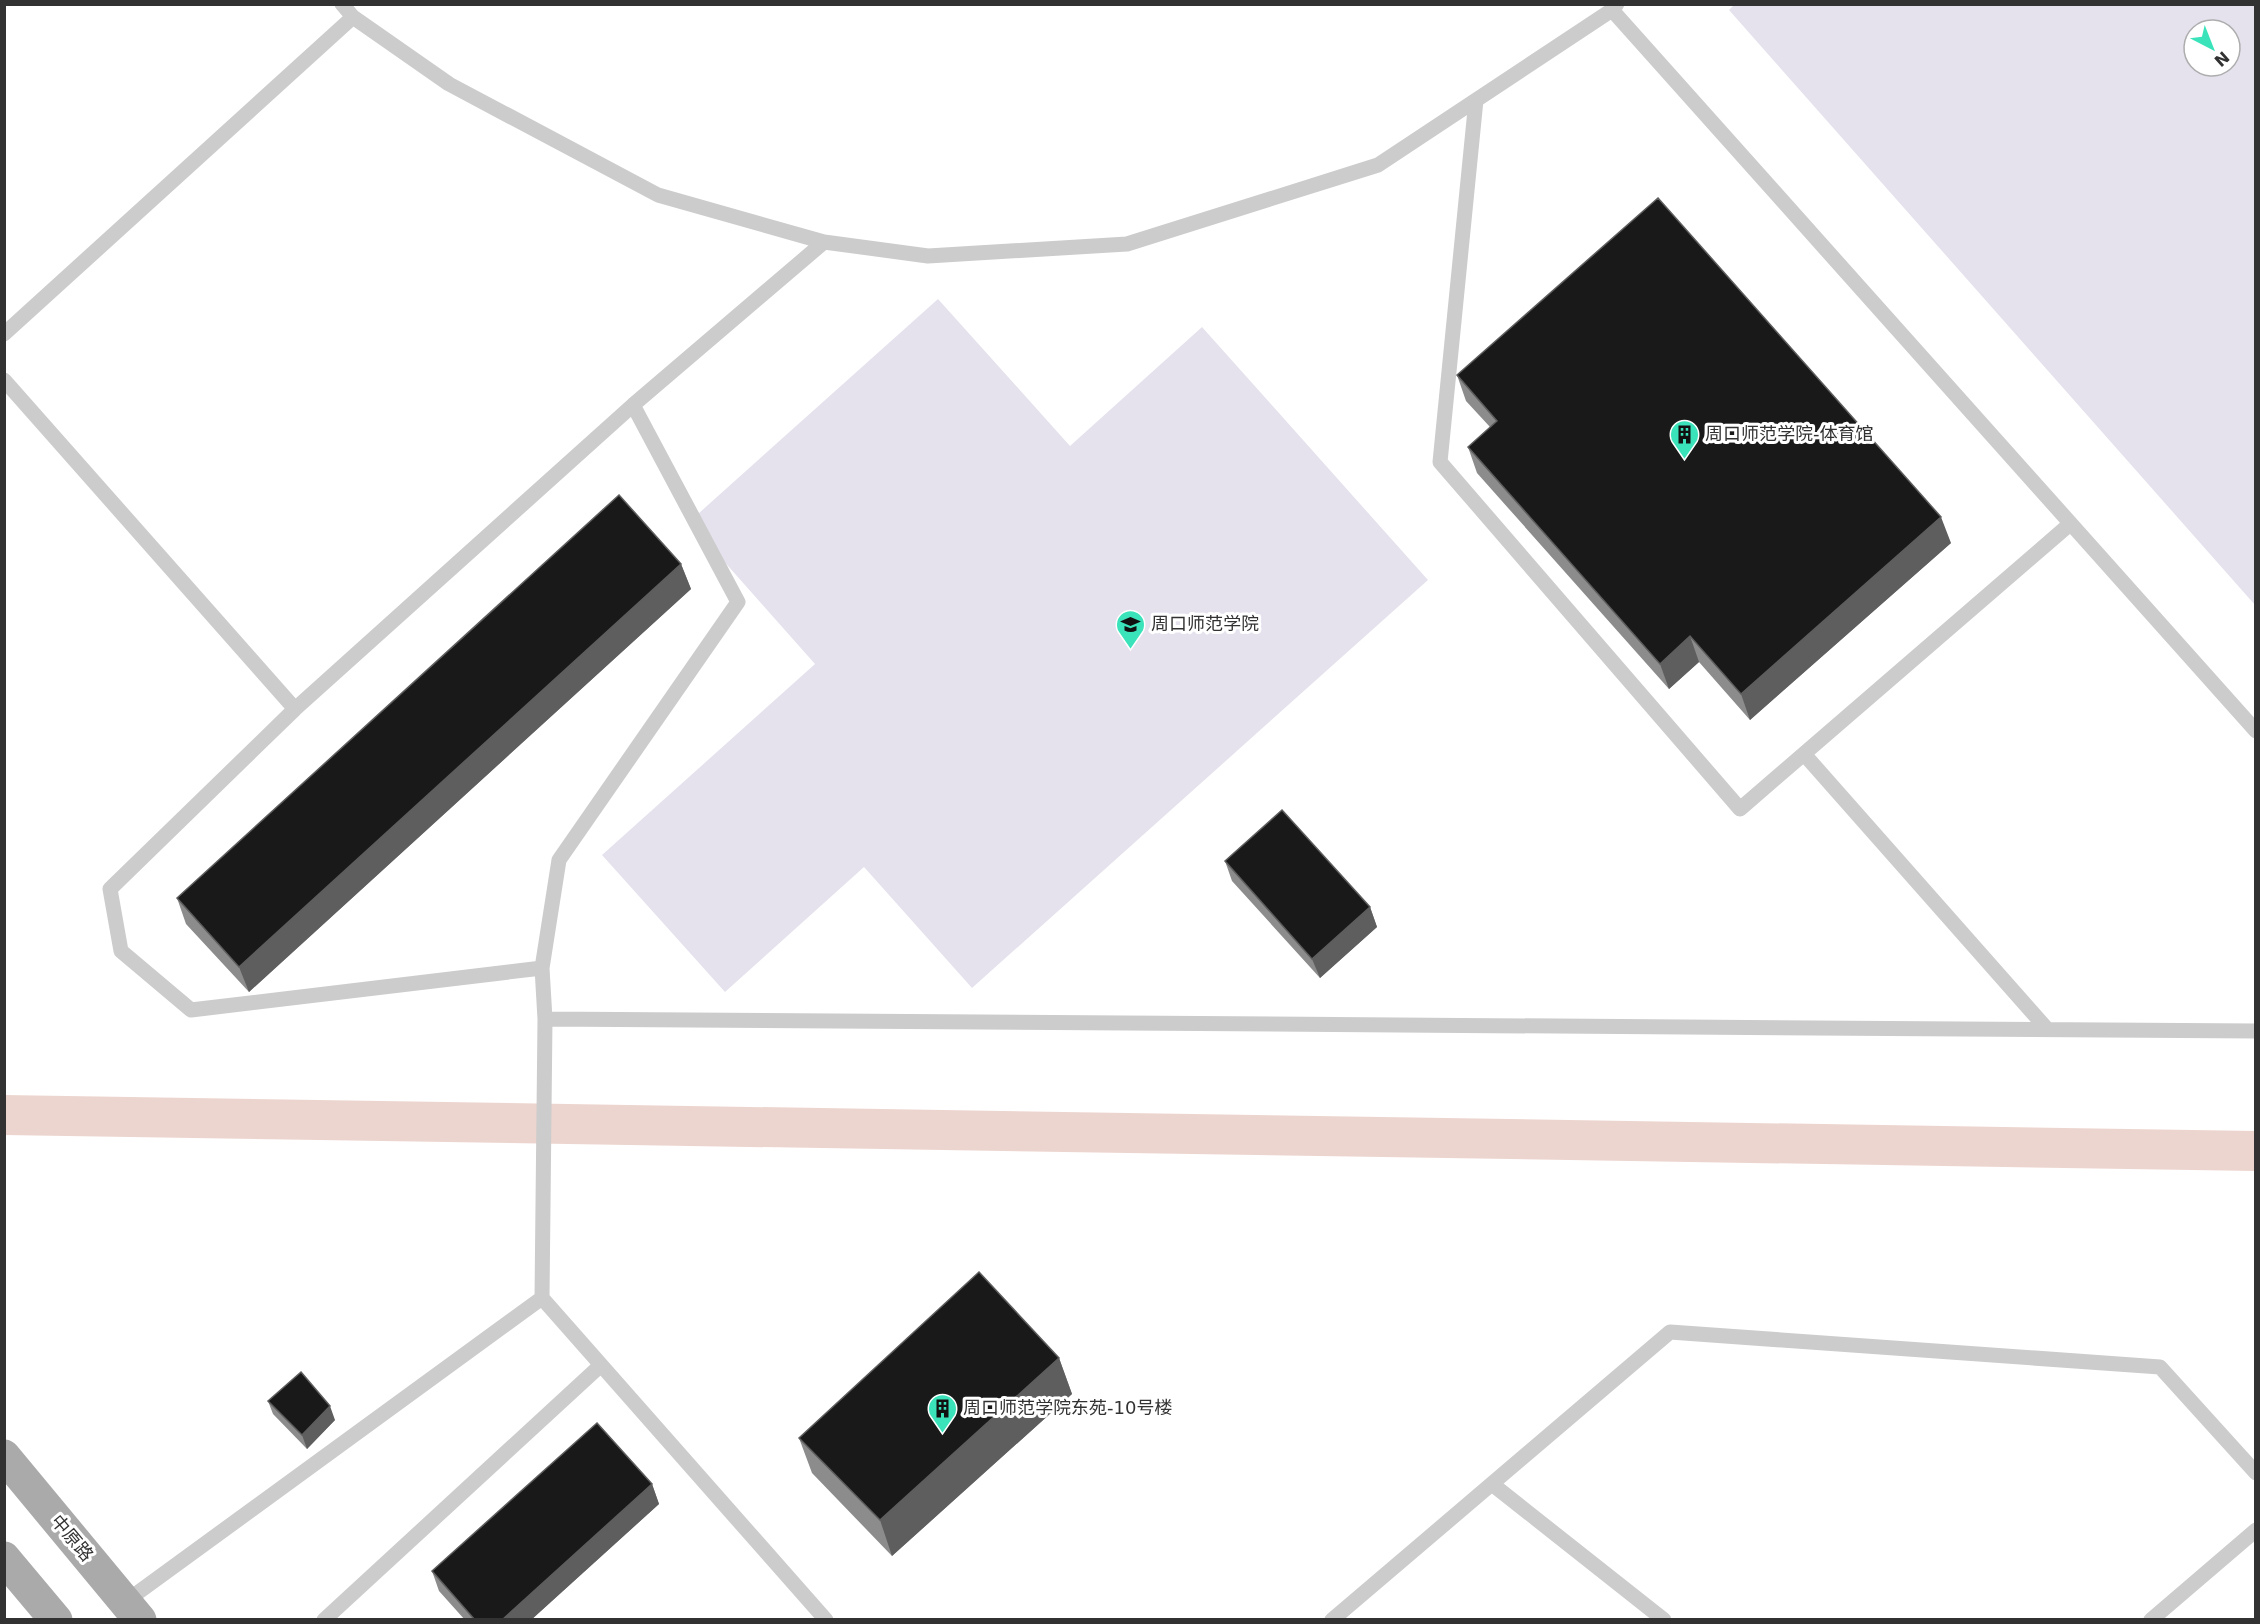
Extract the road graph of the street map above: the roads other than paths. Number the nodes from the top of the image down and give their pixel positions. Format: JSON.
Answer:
{"nodes":[{"id":1,"x":342,"y":4,"type":"edge"},
{"id":2,"x":1615,"y":7,"type":"edge"},
{"id":3,"x":353,"y":16,"type":"junction"},
{"id":4,"x":1476,"y":100,"type":"junction"},
{"id":5,"x":824,"y":242,"type":"junction"},
{"id":6,"x":4,"y":333,"type":"edge"},
{"id":7,"x":4,"y":380,"type":"edge"},
{"id":8,"x":633,"y":405,"type":"junction"},
{"id":9,"x":2070,"y":524,"type":"junction"},
{"id":10,"x":295,"y":709,"type":"junction"},
{"id":11,"x":2256,"y":731,"type":"edge"},
{"id":12,"x":1804,"y":753,"type":"junction"},
{"id":13,"x":542,"y":969,"type":"junction"},
{"id":14,"x":545,"y":1019,"type":"junction"},
{"id":15,"x":2047,"y":1029,"type":"junction"},
{"id":16,"x":2256,"y":1031,"type":"edge"},
{"id":17,"x":542,"y":1298,"type":"junction"},
{"id":18,"x":601,"y":1365,"type":"junction"},
{"id":19,"x":4,"y":1456,"type":"edge"},
{"id":20,"x":2256,"y":1473,"type":"edge"},
{"id":21,"x":1492,"y":1484,"type":"junction"},
{"id":22,"x":2256,"y":1530,"type":"edge"},
{"id":23,"x":4,"y":1558,"type":"edge"},
{"id":24,"x":133,"y":1611,"type":"edge"},
{"id":25,"x":56,"y":1620,"type":"edge"},
{"id":26,"x":324,"y":1620,"type":"edge"},
{"id":27,"x":826,"y":1620,"type":"edge"},
{"id":28,"x":1332,"y":1620,"type":"edge"},
{"id":29,"x":1664,"y":1620,"type":"edge"},
{"id":30,"x":2151,"y":1620,"type":"edge"}],
"edges":[{"from":1,"to":3,"type":"lane"},
{"from":2,"to":4,"type":"lane"},
{"from":2,"to":9,"type":"lane"},
{"from":3,"to":5,"type":"lane"},
{"from":3,"to":6,"type":"lane"},
{"from":4,"to":5,"type":"lane"},
{"from":4,"to":12,"type":"lane"},
{"from":5,"to":8,"type":"lane"},
{"from":7,"to":10,"type":"lane"},
{"from":8,"to":10,"type":"lane"},
{"from":8,"to":13,"type":"lane"},
{"from":9,"to":11,"type":"lane"},
{"from":9,"to":12,"type":"lane"},
{"from":10,"to":13,"type":"lane"},
{"from":12,"to":15,"type":"lane"},
{"from":13,"to":14,"type":"lane"},
{"from":14,"to":15,"type":"lane"},
{"from":14,"to":17,"type":"lane"},
{"from":15,"to":16,"type":"lane"},
{"from":17,"to":18,"type":"lane"},
{"from":17,"to":24,"type":"lane"},
{"from":18,"to":26,"type":"lane"},
{"from":18,"to":27,"type":"lane"},
{"from":19,"to":24,"type":"main road","name":"中原路"},
{"from":20,"to":21,"type":"lane"},
{"from":21,"to":28,"type":"lane"},
{"from":21,"to":29,"type":"lane"},
{"from":22,"to":30,"type":"lane"},
{"from":23,"to":25,"type":"main road"}]}
